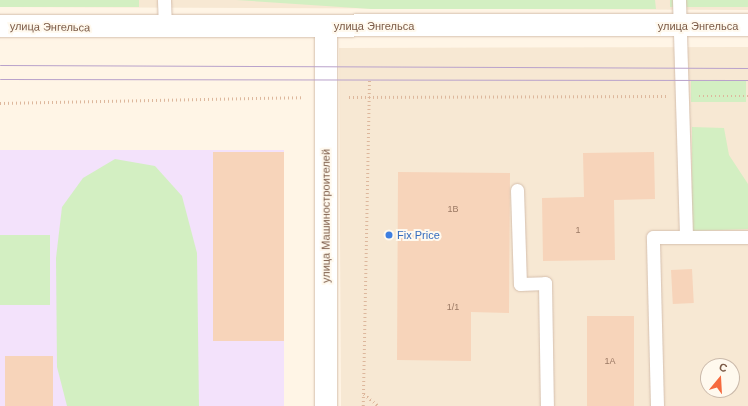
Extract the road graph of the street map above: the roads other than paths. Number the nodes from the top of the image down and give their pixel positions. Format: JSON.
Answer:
{"nodes":[{"id":1,"x":164,"y":0,"type":"edge"},
{"id":2,"x":679,"y":0,"type":"edge"},
{"id":3,"x":0,"y":26,"type":"edge"},
{"id":4,"x":678,"y":26,"type":"junction"},
{"id":5,"x":748,"y":26,"type":"edge"},
{"id":6,"x":326,"y":27,"type":"junction"},
{"id":7,"x":166,"y":28,"type":"junction"},
{"id":8,"x":517,"y":190,"type":"dead end"},
{"id":9,"x":748,"y":236,"type":"edge"},
{"id":10,"x":686,"y":237,"type":"junction"},
{"id":11,"x":326,"y":406,"type":"edge"},
{"id":12,"x":547,"y":406,"type":"edge"},
{"id":13,"x":657,"y":406,"type":"edge"}],
"edges":[{"from":1,"to":7,"type":"lane"},
{"from":2,"to":4,"type":"lane"},
{"from":3,"to":7,"type":"main road","name":"улица Энгельса"},
{"from":4,"to":5,"type":"main road","name":"улица Энгельса"},
{"from":4,"to":6,"type":"main road","name":"улица Энгельса"},
{"from":4,"to":10,"type":"lane"},
{"from":6,"to":7,"type":"main road","name":"улица Энгельса"},
{"from":6,"to":11,"type":"main road","name":"улица Машиностроителей"},
{"from":8,"to":12,"type":"lane"},
{"from":9,"to":10,"type":"lane"},
{"from":10,"to":13,"type":"lane"}]}
